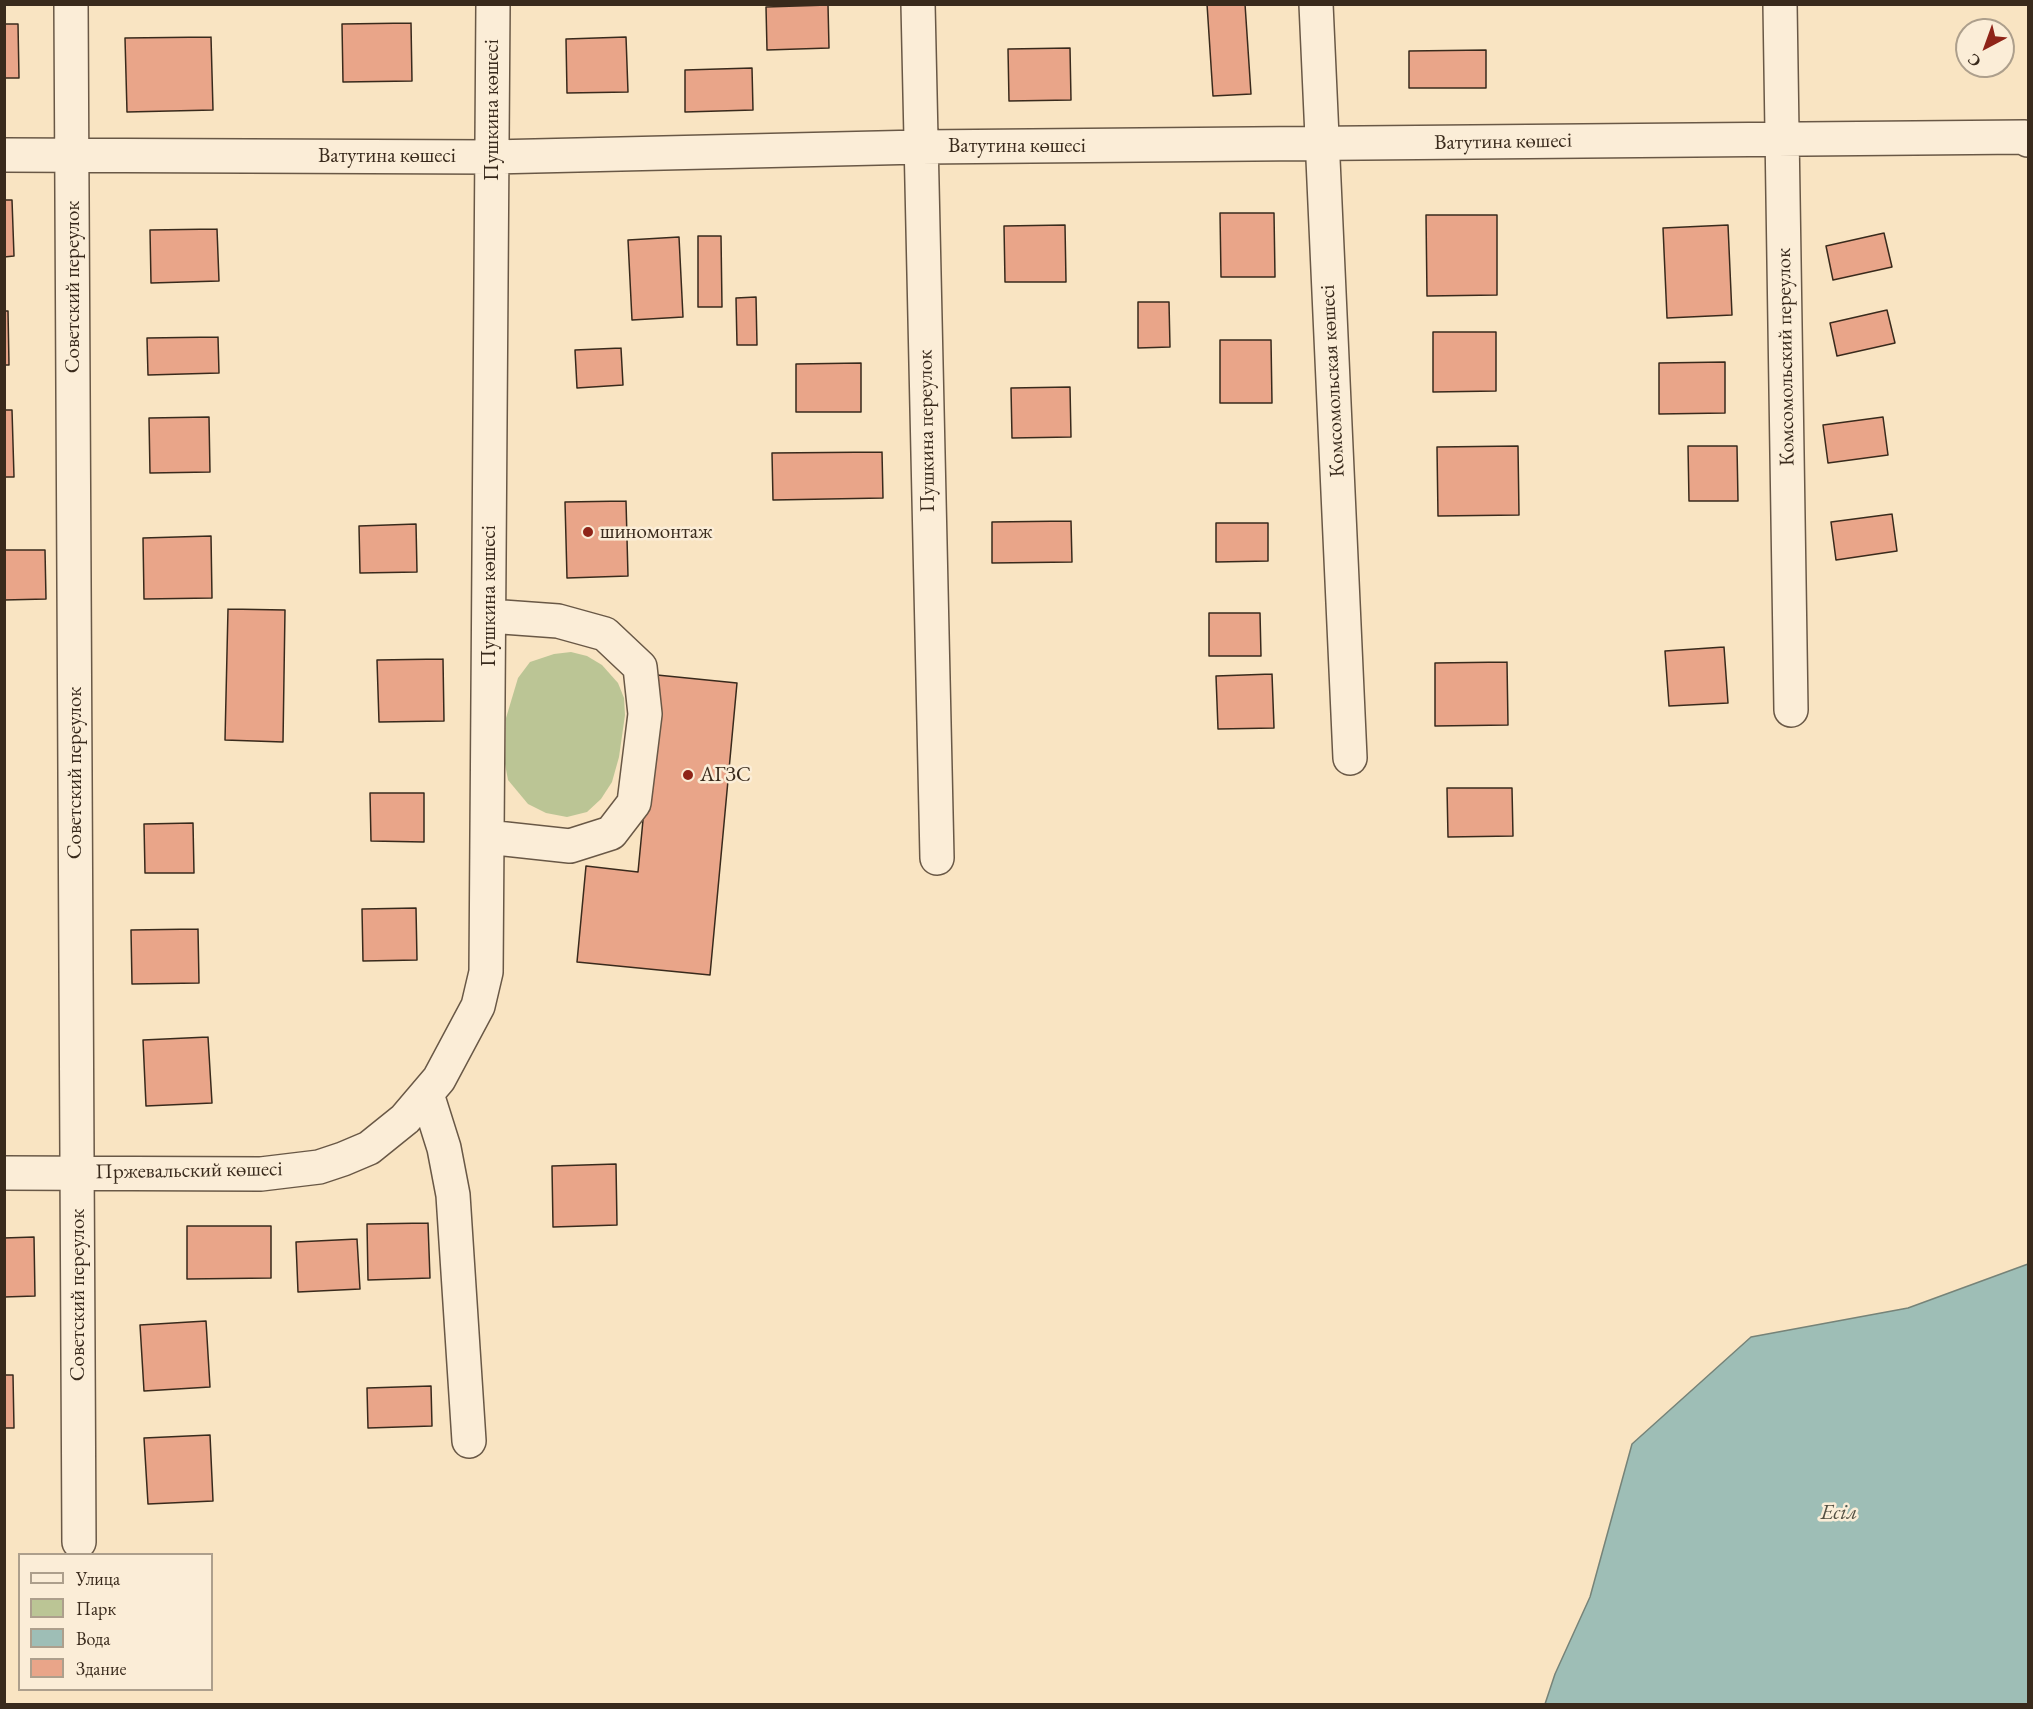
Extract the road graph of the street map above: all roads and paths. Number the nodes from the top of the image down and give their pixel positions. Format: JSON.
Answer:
{"nodes":[{"id":1,"x":71,"y":4,"type":"edge"},
{"id":2,"x":493,"y":4,"type":"edge"},
{"id":3,"x":918,"y":4,"type":"edge"},
{"id":4,"x":1316,"y":4,"type":"edge"},
{"id":5,"x":1780,"y":4,"type":"edge"},
{"id":6,"x":1782,"y":140,"type":"junction"},
{"id":7,"x":2028,"y":140,"type":"edge"},
{"id":8,"x":1323,"y":144,"type":"junction"},
{"id":9,"x":921,"y":147,"type":"junction"},
{"id":10,"x":72,"y":154,"type":"junction"},
{"id":11,"x":4,"y":155,"type":"edge"},
{"id":12,"x":492,"y":157,"type":"junction"},
{"id":13,"x":489,"y":616,"type":"junction"},
{"id":14,"x":1791,"y":710,"type":"dead end"},
{"id":15,"x":1350,"y":758,"type":"dead end"},
{"id":16,"x":487,"y":837,"type":"junction"},
{"id":17,"x":937,"y":858,"type":"dead end"},
{"id":18,"x":427,"y":1094,"type":"junction"},
{"id":19,"x":369,"y":1148,"type":"joint"},
{"id":20,"x":77,"y":1172,"type":"junction"},
{"id":21,"x":4,"y":1173,"type":"edge"},
{"id":22,"x":469,"y":1442,"type":"dead end"},
{"id":23,"x":79,"y":1542,"type":"dead end"}],
"edges":[{"from":1,"to":10,"type":"street","name":"Советский переулок"},
{"from":2,"to":12,"type":"street","name":"Пушкина көшесі"},
{"from":3,"to":9,"type":"street","name":"Пушкина переулок"},
{"from":4,"to":8,"type":"street","name":"Комсомольская көшесі"},
{"from":5,"to":6,"type":"street","name":"Комсомольский переулок"},
{"from":6,"to":7,"type":"street","name":"Ватутина көшесі"},
{"from":6,"to":8,"type":"street","name":"Ватутина көшесі"},
{"from":6,"to":14,"type":"street","name":"Комсомольский переулок"},
{"from":8,"to":9,"type":"street","name":"Ватутина көшесі"},
{"from":8,"to":15,"type":"street","name":"Комсомольская көшесі"},
{"from":9,"to":12,"type":"street","name":"Ватутина көшесі"},
{"from":9,"to":17,"type":"street","name":"Пушкина переулок"},
{"from":10,"to":11,"type":"street","name":"Ватутина көшесі"},
{"from":10,"to":12,"type":"street","name":"Ватутина көшесі"},
{"from":10,"to":20,"type":"street","name":"Советский переулок"},
{"from":12,"to":13,"type":"street","name":"Пушкина көшесі"},
{"from":13,"to":16,"type":"street","name":"Пушкина көшесі"},
{"from":13,"to":16,"type":"street"},
{"from":16,"to":18,"type":"street","name":"Пушкина көшесі"},
{"from":18,"to":19,"type":"street","name":"Пушкина көшесі"},
{"from":18,"to":22,"type":"street"},
{"from":19,"to":20,"type":"street","name":"Пржевальский көшесі"},
{"from":20,"to":21,"type":"street","name":"Пржевальский көшесі"},
{"from":20,"to":23,"type":"street","name":"Советский переулок"}]}
